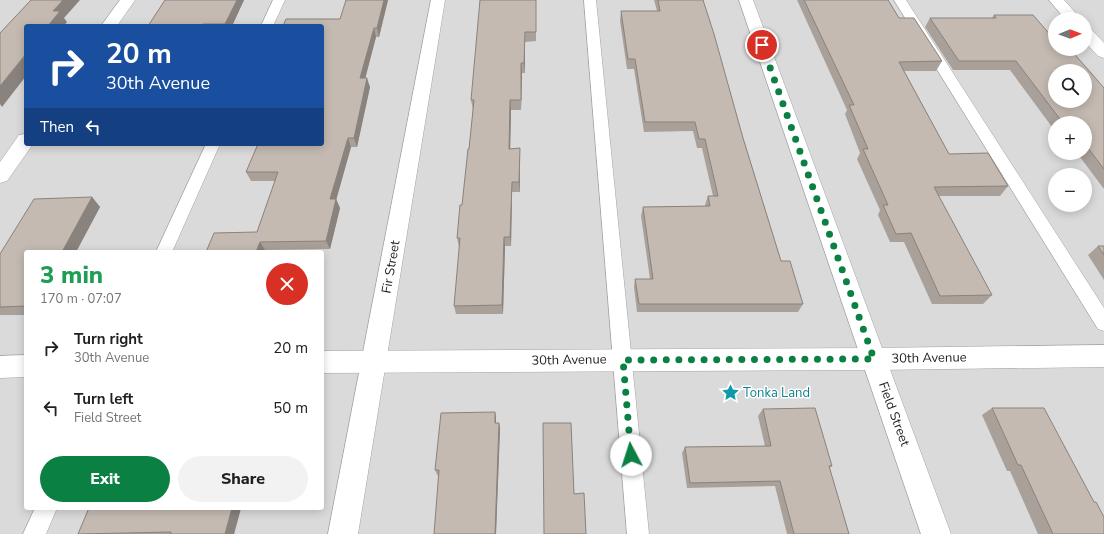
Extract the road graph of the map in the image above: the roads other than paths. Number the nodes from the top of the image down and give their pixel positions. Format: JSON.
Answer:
{"nodes":[{"id":1,"x":128,"y":0,"type":"edge"},
{"id":2,"x":279,"y":0,"type":"edge"},
{"id":3,"x":438,"y":0,"type":"edge"},
{"id":4,"x":590,"y":0,"type":"edge"},
{"id":5,"x":746,"y":0,"type":"edge"},
{"id":6,"x":900,"y":0,"type":"edge"},
{"id":7,"x":1056,"y":0,"type":"edge"},
{"id":8,"x":1067,"y":12,"type":"edge"},
{"id":9,"x":110,"y":24,"type":"edge"},
{"id":10,"x":268,"y":24,"type":"edge"},
{"id":11,"x":1092,"y":40,"type":"edge"},
{"id":12,"x":1104,"y":53,"type":"edge"},
{"id":13,"x":24,"y":143,"type":"edge"},
{"id":14,"x":212,"y":146,"type":"edge"},
{"id":15,"x":0,"y":176,"type":"edge"},
{"id":16,"x":165,"y":250,"type":"edge"},
{"id":17,"x":1104,"y":323,"type":"edge"},
{"id":18,"x":1104,"y":356,"type":"edge"},
{"id":19,"x":874,"y":359,"type":"junction"},
{"id":20,"x":623,"y":360,"type":"junction"},
{"id":21,"x":324,"y":362,"type":"edge"},
{"id":22,"x":375,"y":362,"type":"junction"},
{"id":23,"x":24,"y":366,"type":"edge"},
{"id":24,"x":0,"y":367,"type":"edge"},
{"id":25,"x":45,"y":510,"type":"edge"},
{"id":26,"x":34,"y":534,"type":"edge"},
{"id":27,"x":344,"y":534,"type":"edge"},
{"id":28,"x":638,"y":534,"type":"edge"},
{"id":29,"x":936,"y":534,"type":"edge"}],
"edges":[{"from":1,"to":9,"type":"street"},
{"from":2,"to":10,"type":"lane"},
{"from":3,"to":22,"type":"street","name":"Fir Street"},
{"from":4,"to":20,"type":"lane"},
{"from":5,"to":19,"type":"street","name":"Field Street"},
{"from":6,"to":17,"type":"lane"},
{"from":7,"to":8,"type":"street"},
{"from":11,"to":12,"type":"street"},
{"from":13,"to":15,"type":"street"},
{"from":14,"to":16,"type":"lane"},
{"from":18,"to":19,"type":"street","name":"30th Avenue"},
{"from":19,"to":20,"type":"street","name":"30th Avenue"},
{"from":19,"to":29,"type":"street","name":"Field Street"},
{"from":20,"to":22,"type":"street","name":"30th Avenue"},
{"from":20,"to":28,"type":"lane"},
{"from":21,"to":22,"type":"street","name":"30th Avenue"},
{"from":22,"to":27,"type":"street","name":"Fir Street"},
{"from":23,"to":24,"type":"street"},
{"from":25,"to":26,"type":"lane"}]}
